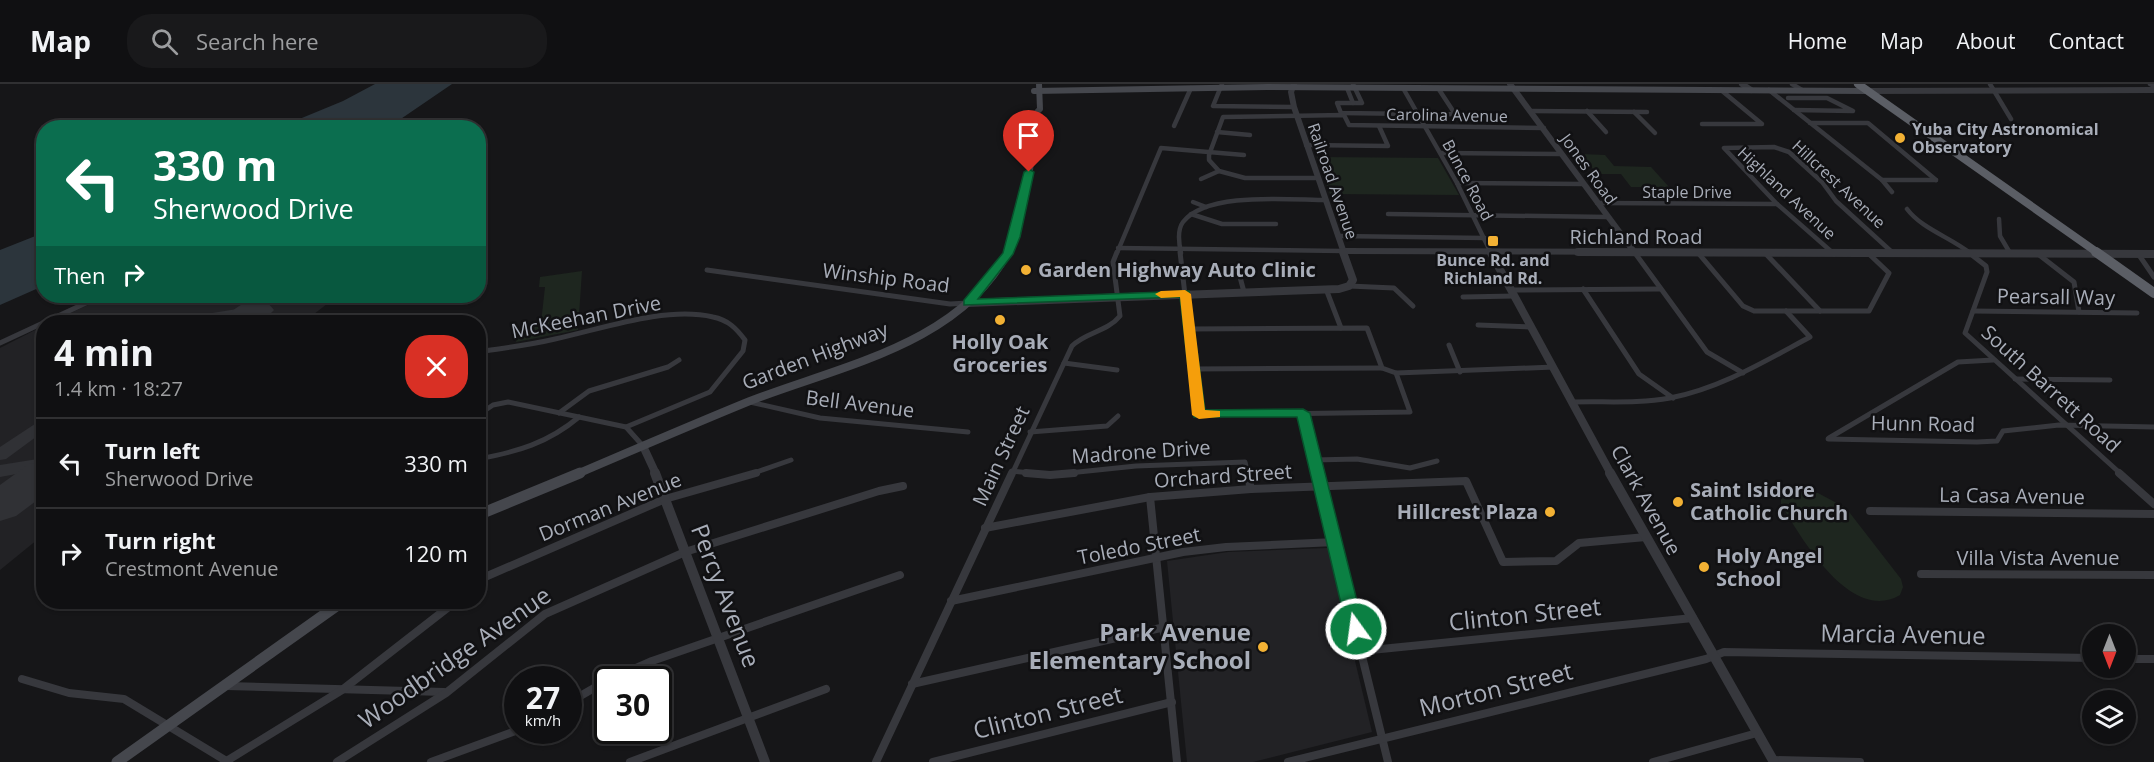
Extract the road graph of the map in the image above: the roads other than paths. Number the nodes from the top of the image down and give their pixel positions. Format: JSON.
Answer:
{"nodes":[{"id":1,"x":1742,"y":84,"type":"edge"},
{"id":2,"x":1792,"y":84,"type":"edge"},
{"id":3,"x":1858,"y":84,"type":"edge"},
{"id":4,"x":1989,"y":84,"type":"edge"},
{"id":5,"x":1219,"y":85,"type":"edge"},
{"id":6,"x":1294,"y":86,"type":"edge"},
{"id":7,"x":1354,"y":86,"type":"edge"},
{"id":8,"x":1471,"y":86,"type":"edge"},
{"id":9,"x":1512,"y":86,"type":"edge"},
{"id":10,"x":1036,"y":87,"type":"edge"},
{"id":11,"x":1406,"y":87,"type":"edge"},
{"id":12,"x":1434,"y":87,"type":"edge"},
{"id":13,"x":2153,"y":87,"type":"edge"},
{"id":14,"x":1191,"y":88,"type":"junction"},
{"id":15,"x":1347,"y":88,"type":"junction"},
{"id":16,"x":1721,"y":90,"type":"junction"},
{"id":17,"x":1751,"y":90,"type":"junction"},
{"id":18,"x":1768,"y":90,"type":"junction"},
{"id":19,"x":1803,"y":90,"type":"junction"},
{"id":20,"x":1993,"y":90,"type":"junction"},
{"id":21,"x":1868,"y":91,"type":"junction"},
{"id":22,"x":1788,"y":98,"type":"dead end"},
{"id":23,"x":1815,"y":98,"type":"junction"},
{"id":24,"x":1353,"y":103,"type":"junction"},
{"id":25,"x":1294,"y":106,"type":"junction"},
{"id":26,"x":1794,"y":110,"type":"junction"},
{"id":27,"x":1532,"y":111,"type":"junction"},
{"id":28,"x":1587,"y":111,"type":"junction"},
{"id":29,"x":1634,"y":111,"type":"junction"},
{"id":30,"x":1647,"y":111,"type":"dead end"},
{"id":31,"x":1417,"y":114,"type":"junction"},
{"id":32,"x":1297,"y":116,"type":"junction"},
{"id":33,"x":2011,"y":119,"type":"dead end"},
{"id":34,"x":1809,"y":123,"type":"junction"},
{"id":35,"x":1702,"y":124,"type":"dead end"},
{"id":36,"x":1174,"y":126,"type":"dead end"},
{"id":37,"x":1379,"y":126,"type":"junction"},
{"id":38,"x":1425,"y":127,"type":"junction"},
{"id":39,"x":1544,"y":128,"type":"junction"},
{"id":40,"x":1217,"y":132,"type":"junction"},
{"id":41,"x":1606,"y":132,"type":"dead end"},
{"id":42,"x":1654,"y":133,"type":"dead end"},
{"id":43,"x":1250,"y":135,"type":"dead end"},
{"id":44,"x":1306,"y":145,"type":"junction"},
{"id":45,"x":1724,"y":148,"type":"joint"},
{"id":46,"x":1210,"y":151,"type":"junction"},
{"id":47,"x":1441,"y":153,"type":"junction"},
{"id":48,"x":1561,"y":154,"type":"junction"},
{"id":49,"x":1244,"y":155,"type":"dead end"},
{"id":50,"x":1219,"y":171,"type":"junction"},
{"id":51,"x":1201,"y":178,"type":"dead end"},
{"id":52,"x":1318,"y":178,"type":"junction"},
{"id":53,"x":1882,"y":180,"type":"junction"},
{"id":54,"x":1457,"y":183,"type":"junction"},
{"id":55,"x":1583,"y":184,"type":"junction"},
{"id":56,"x":1892,"y":192,"type":"dead end"},
{"id":57,"x":1326,"y":200,"type":"junction"},
{"id":58,"x":1193,"y":202,"type":"dead end"},
{"id":59,"x":1597,"y":203,"type":"junction"},
{"id":60,"x":1777,"y":204,"type":"junction"},
{"id":61,"x":1206,"y":207,"type":"junction"},
{"id":62,"x":1907,"y":209,"type":"dead end"},
{"id":63,"x":1191,"y":214,"type":"junction"},
{"id":64,"x":1388,"y":214,"type":"dead end"},
{"id":65,"x":1474,"y":216,"type":"junction"},
{"id":66,"x":1608,"y":217,"type":"junction"},
{"id":67,"x":2000,"y":219,"type":"dead end"},
{"id":68,"x":1276,"y":224,"type":"dead end"},
{"id":69,"x":1338,"y":236,"type":"junction"},
{"id":70,"x":1413,"y":237,"type":"junction"},
{"id":71,"x":1485,"y":238,"type":"junction"},
{"id":72,"x":1118,"y":248,"type":"junction"},
{"id":73,"x":1180,"y":249,"type":"junction"},
{"id":74,"x":1343,"y":251,"type":"junction"},
{"id":75,"x":1420,"y":252,"type":"junction"},
{"id":76,"x":1491,"y":253,"type":"junction"},
{"id":77,"x":1635,"y":253,"type":"junction"},
{"id":78,"x":1699,"y":254,"type":"junction"},
{"id":79,"x":1766,"y":254,"type":"junction"},
{"id":80,"x":1835,"y":254,"type":"junction"},
{"id":81,"x":1869,"y":254,"type":"junction"},
{"id":82,"x":1894,"y":254,"type":"junction"},
{"id":83,"x":1975,"y":254,"type":"junction"},
{"id":84,"x":2010,"y":254,"type":"junction"},
{"id":85,"x":2038,"y":254,"type":"junction"},
{"id":86,"x":2154,"y":254,"type":"edge"},
{"id":87,"x":2100,"y":255,"type":"junction"},
{"id":88,"x":2139,"y":255,"type":"junction"},
{"id":89,"x":707,"y":270,"type":"dead end"},
{"id":90,"x":2154,"y":277,"type":"edge"},
{"id":91,"x":1240,"y":278,"type":"dead end"},
{"id":92,"x":1349,"y":286,"type":"junction"},
{"id":93,"x":1326,"y":289,"type":"junction"},
{"id":94,"x":1583,"y":289,"type":"junction"},
{"id":95,"x":1662,"y":290,"type":"junction"},
{"id":96,"x":1244,"y":292,"type":"junction"},
{"id":97,"x":1513,"y":293,"type":"junction"},
{"id":98,"x":2154,"y":293,"type":"edge"},
{"id":99,"x":1185,"y":294,"type":"junction"},
{"id":100,"x":1118,"y":296,"type":"junction"},
{"id":101,"x":1463,"y":297,"type":"dead end"},
{"id":102,"x":86,"y":303,"type":"edge"},
{"id":103,"x":968,"y":303,"type":"junction"},
{"id":104,"x":1413,"y":306,"type":"dead end"},
{"id":105,"x":1786,"y":311,"type":"junction"},
{"id":106,"x":1820,"y":311,"type":"junction"},
{"id":107,"x":1973,"y":311,"type":"junction"},
{"id":108,"x":2079,"y":312,"type":"junction"},
{"id":109,"x":2138,"y":313,"type":"dead end"},
{"id":110,"x":60,"y":315,"type":"edge"},
{"id":111,"x":1478,"y":325,"type":"dead end"},
{"id":112,"x":36,"y":326,"type":"edge"},
{"id":113,"x":1532,"y":327,"type":"junction"},
{"id":114,"x":1341,"y":328,"type":"junction"},
{"id":115,"x":1189,"y":329,"type":"junction"},
{"id":116,"x":0,"y":343,"type":"edge"},
{"id":117,"x":1449,"y":345,"type":"dead end"},
{"id":118,"x":486,"y":351,"type":"edge"},
{"id":119,"x":679,"y":360,"type":"dead end"},
{"id":120,"x":1993,"y":360,"type":"junction"},
{"id":121,"x":1064,"y":363,"type":"junction"},
{"id":122,"x":1554,"y":367,"type":"junction"},
{"id":123,"x":1382,"y":368,"type":"junction"},
{"id":124,"x":1193,"y":369,"type":"junction"},
{"id":125,"x":1117,"y":370,"type":"dead end"},
{"id":126,"x":1460,"y":372,"type":"junction"},
{"id":127,"x":1396,"y":373,"type":"junction"},
{"id":128,"x":1743,"y":373,"type":"junction"},
{"id":129,"x":2014,"y":379,"type":"junction"},
{"id":130,"x":2110,"y":380,"type":"dead end"},
{"id":131,"x":1673,"y":398,"type":"junction"},
{"id":132,"x":750,"y":402,"type":"junction"},
{"id":133,"x":1573,"y":402,"type":"junction"},
{"id":134,"x":486,"y":409,"type":"edge"},
{"id":135,"x":559,"y":413,"type":"junction"},
{"id":136,"x":1303,"y":413,"type":"junction"},
{"id":137,"x":579,"y":417,"type":"junction"},
{"id":138,"x":1118,"y":417,"type":"dead end"},
{"id":139,"x":2066,"y":425,"type":"junction"},
{"id":140,"x":626,"y":427,"type":"junction"},
{"id":141,"x":2154,"y":427,"type":"edge"},
{"id":142,"x":968,"y":432,"type":"dead end"},
{"id":143,"x":1030,"y":432,"type":"junction"},
{"id":144,"x":643,"y":446,"type":"junction"},
{"id":145,"x":486,"y":458,"type":"edge"},
{"id":146,"x":1314,"y":459,"type":"junction"},
{"id":147,"x":791,"y":460,"type":"dead end"},
{"id":148,"x":1437,"y":461,"type":"dead end"},
{"id":149,"x":1012,"y":471,"type":"junction"},
{"id":150,"x":903,"y":486,"type":"dead end"},
{"id":151,"x":1321,"y":486,"type":"junction"},
{"id":152,"x":1251,"y":489,"type":"junction"},
{"id":153,"x":1150,"y":497,"type":"junction"},
{"id":154,"x":665,"y":499,"type":"junction"},
{"id":155,"x":2154,"y":504,"type":"edge"},
{"id":156,"x":486,"y":511,"type":"edge"},
{"id":157,"x":1870,"y":511,"type":"dead end"},
{"id":158,"x":2154,"y":514,"type":"edge"},
{"id":159,"x":985,"y":528,"type":"junction"},
{"id":160,"x":1646,"y":537,"type":"junction"},
{"id":161,"x":1335,"y":542,"type":"junction"},
{"id":162,"x":685,"y":552,"type":"junction"},
{"id":163,"x":1158,"y":557,"type":"junction"},
{"id":164,"x":1921,"y":574,"type":"dead end"},
{"id":165,"x":900,"y":575,"type":"dead end"},
{"id":166,"x":2154,"y":575,"type":"edge"},
{"id":167,"x":486,"y":577,"type":"edge"},
{"id":168,"x":951,"y":601,"type":"junction"},
{"id":169,"x":332,"y":609,"type":"edge"},
{"id":170,"x":446,"y":609,"type":"edge"},
{"id":171,"x":1693,"y":618,"type":"junction"},
{"id":172,"x":1165,"y":627,"type":"junction"},
{"id":173,"x":719,"y":639,"type":"junction"},
{"id":174,"x":1361,"y":651,"type":"junction"},
{"id":175,"x":1714,"y":656,"type":"junction"},
{"id":176,"x":2082,"y":658,"type":"edge"},
{"id":177,"x":2136,"y":659,"type":"edge"},
{"id":178,"x":2154,"y":659,"type":"edge"},
{"id":179,"x":640,"y":666,"type":"edge"},
{"id":180,"x":22,"y":679,"type":"dead end"},
{"id":181,"x":912,"y":684,"type":"junction"},
{"id":182,"x":223,"y":686,"type":"junction"},
{"id":183,"x":826,"y":689,"type":"dead end"},
{"id":184,"x":342,"y":690,"type":"junction"},
{"id":185,"x":446,"y":693,"type":"junction"},
{"id":186,"x":1172,"y":702,"type":"junction"},
{"id":187,"x":749,"y":717,"type":"junction"},
{"id":188,"x":167,"y":726,"type":"junction"},
{"id":189,"x":1757,"y":733,"type":"junction"},
{"id":190,"x":504,"y":735,"type":"edge"},
{"id":191,"x":1383,"y":738,"type":"junction"},
{"id":192,"x":1773,"y":761,"type":"edge"},
{"id":193,"x":117,"y":762,"type":"edge"},
{"id":194,"x":226,"y":762,"type":"edge"},
{"id":195,"x":337,"y":762,"type":"edge"},
{"id":196,"x":431,"y":762,"type":"edge"},
{"id":197,"x":630,"y":762,"type":"edge"},
{"id":198,"x":765,"y":762,"type":"edge"},
{"id":199,"x":876,"y":762,"type":"edge"},
{"id":200,"x":933,"y":762,"type":"edge"},
{"id":201,"x":1177,"y":762,"type":"edge"},
{"id":202,"x":1288,"y":762,"type":"edge"},
{"id":203,"x":1388,"y":762,"type":"edge"},
{"id":204,"x":1653,"y":762,"type":"edge"},
{"id":205,"x":1860,"y":762,"type":"edge"}],
"edges":[{"from":1,"to":17,"type":"street"},
{"from":2,"to":19,"type":"street"},
{"from":3,"to":21,"type":"highway"},
{"from":4,"to":20,"type":"street"},
{"from":5,"to":6,"type":"main road"},
{"from":5,"to":14,"type":"main road"},
{"from":5,"to":25,"type":"street"},
{"from":6,"to":15,"type":"main road"},
{"from":6,"to":25,"type":"street","name":"Railroad Avenue"},
{"from":7,"to":11,"type":"main road"},
{"from":7,"to":15,"type":"main road"},
{"from":7,"to":24,"type":"street"},
{"from":8,"to":9,"type":"main road"},
{"from":8,"to":12,"type":"main road"},
{"from":9,"to":16,"type":"main road"},
{"from":9,"to":27,"type":"street","name":"Jones Road"},
{"from":10,"to":14,"type":"main road"},
{"from":10,"to":103,"type":"main road","name":"Garden Highway"},
{"from":11,"to":12,"type":"main road"},
{"from":11,"to":31,"type":"street","name":"Bunce Road"},
{"from":12,"to":31,"type":"street"},
{"from":13,"to":20,"type":"street"},
{"from":14,"to":36,"type":"street"},
{"from":15,"to":24,"type":"street"},
{"from":16,"to":17,"type":"main road"},
{"from":16,"to":35,"type":"street"},
{"from":17,"to":18,"type":"main road"},
{"from":18,"to":19,"type":"main road"},
{"from":18,"to":26,"type":"street"},
{"from":19,"to":21,"type":"main road"},
{"from":19,"to":23,"type":"street"},
{"from":20,"to":21,"type":"street"},
{"from":20,"to":33,"type":"street"},
{"from":21,"to":87,"type":"highway"},
{"from":22,"to":23,"type":"street"},
{"from":23,"to":26,"type":"street"},
{"from":24,"to":31,"type":"street"},
{"from":25,"to":32,"type":"street","name":"Railroad Avenue"},
{"from":26,"to":34,"type":"street"},
{"from":27,"to":28,"type":"street"},
{"from":27,"to":39,"type":"street","name":"Jones Road"},
{"from":28,"to":29,"type":"street"},
{"from":28,"to":41,"type":"street"},
{"from":29,"to":30,"type":"street"},
{"from":29,"to":42,"type":"street"},
{"from":31,"to":38,"type":"street","name":"Bunce Road"},
{"from":32,"to":37,"type":"street","name":"Carolina Avenue"},
{"from":32,"to":40,"type":"street"},
{"from":32,"to":44,"type":"street","name":"Railroad Avenue"},
{"from":34,"to":53,"type":"street"},
{"from":34,"to":53,"type":"street"},
{"from":37,"to":38,"type":"street","name":"Carolina Avenue"},
{"from":37,"to":44,"type":"street"},
{"from":38,"to":39,"type":"street","name":"Carolina Avenue"},
{"from":38,"to":47,"type":"street","name":"Bunce Road"},
{"from":39,"to":48,"type":"street","name":"Jones Road"},
{"from":40,"to":43,"type":"street"},
{"from":40,"to":46,"type":"street"},
{"from":44,"to":52,"type":"street","name":"Railroad Avenue"},
{"from":45,"to":60,"type":"street","name":"Highland Avenue"},
{"from":45,"to":82,"type":"street","name":"Hillcrest Avenue"},
{"from":46,"to":49,"type":"street"},
{"from":46,"to":50,"type":"street"},
{"from":46,"to":72,"type":"street","name":"Main Street"},
{"from":47,"to":48,"type":"street"},
{"from":47,"to":54,"type":"street","name":"Bunce Road"},
{"from":48,"to":55,"type":"street","name":"Jones Road"},
{"from":50,"to":51,"type":"street"},
{"from":50,"to":52,"type":"street"},
{"from":52,"to":57,"type":"street","name":"Railroad Avenue"},
{"from":53,"to":56,"type":"street"},
{"from":54,"to":55,"type":"street"},
{"from":54,"to":65,"type":"street","name":"Bunce Road"},
{"from":55,"to":59,"type":"street","name":"Jones Road"},
{"from":57,"to":61,"type":"street"},
{"from":57,"to":69,"type":"street","name":"Railroad Avenue"},
{"from":58,"to":61,"type":"street"},
{"from":59,"to":60,"type":"street","name":"Staple Drive"},
{"from":59,"to":66,"type":"street","name":"Jones Road"},
{"from":60,"to":80,"type":"street","name":"Highland Avenue"},
{"from":61,"to":63,"type":"street"},
{"from":62,"to":83,"type":"street"},
{"from":63,"to":68,"type":"street"},
{"from":63,"to":73,"type":"street"},
{"from":64,"to":65,"type":"street"},
{"from":65,"to":66,"type":"street"},
{"from":65,"to":71,"type":"street","name":"Bunce Road"},
{"from":66,"to":77,"type":"street","name":"Jones Road"},
{"from":67,"to":84,"type":"street"},
{"from":69,"to":70,"type":"street"},
{"from":69,"to":74,"type":"street","name":"Railroad Avenue"},
{"from":70,"to":71,"type":"street"},
{"from":70,"to":75,"type":"street"},
{"from":71,"to":76,"type":"street","name":"Bunce Road"},
{"from":72,"to":73,"type":"street","name":"Richland Road"},
{"from":72,"to":100,"type":"street","name":"Main Street"},
{"from":73,"to":74,"type":"street","name":"Richland Road"},
{"from":73,"to":99,"type":"street"},
{"from":74,"to":75,"type":"street","name":"Richland Road"},
{"from":74,"to":92,"type":"street","name":"Railroad Avenue"},
{"from":75,"to":76,"type":"street","name":"Richland Road"},
{"from":76,"to":77,"type":"street","name":"Richland Road"},
{"from":76,"to":97,"type":"street","name":"Clark Avenue"},
{"from":77,"to":78,"type":"street","name":"Richland Road"},
{"from":77,"to":95,"type":"street","name":"Jones Road"},
{"from":78,"to":79,"type":"street","name":"Richland Road"},
{"from":78,"to":105,"type":"street","name":"Hillcrest Avenue"},
{"from":79,"to":80,"type":"street","name":"Richland Road"},
{"from":79,"to":106,"type":"street"},
{"from":80,"to":81,"type":"street","name":"Richland Road"},
{"from":81,"to":82,"type":"street","name":"Richland Road"},
{"from":81,"to":106,"type":"street","name":"Hillcrest Avenue"},
{"from":82,"to":83,"type":"street","name":"Richland Road"},
{"from":83,"to":84,"type":"street","name":"Richland Road"},
{"from":83,"to":107,"type":"street","name":"South Barrett Road"},
{"from":84,"to":85,"type":"street","name":"Richland Road"},
{"from":85,"to":87,"type":"street","name":"Richland Road"},
{"from":85,"to":108,"type":"street"},
{"from":86,"to":88,"type":"street","name":"Richland Road"},
{"from":87,"to":88,"type":"street","name":"Richland Road"},
{"from":87,"to":98,"type":"highway"},
{"from":88,"to":90,"type":"street"},
{"from":89,"to":103,"type":"street","name":"Winship Road"},
{"from":91,"to":96,"type":"street"},
{"from":92,"to":93,"type":"street","name":"Winship Road"},
{"from":92,"to":104,"type":"street"},
{"from":93,"to":96,"type":"street","name":"Winship Road"},
{"from":93,"to":114,"type":"street"},
{"from":94,"to":95,"type":"street"},
{"from":94,"to":97,"type":"street"},
{"from":94,"to":131,"type":"street"},
{"from":95,"to":128,"type":"street","name":"Jones Road"},
{"from":96,"to":99,"type":"street","name":"Winship Road"},
{"from":97,"to":101,"type":"street"},
{"from":97,"to":113,"type":"street","name":"Clark Avenue"},
{"from":99,"to":100,"type":"street","name":"Winship Road"},
{"from":99,"to":115,"type":"street"},
{"from":100,"to":103,"type":"street","name":"Winship Road"},
{"from":100,"to":121,"type":"street","name":"Main Street"},
{"from":102,"to":110,"type":"street"},
{"from":103,"to":132,"type":"main road","name":"Garden Highway"},
{"from":105,"to":106,"type":"street","name":"Hillcrest Avenue"},
{"from":105,"to":128,"type":"street"},
{"from":107,"to":108,"type":"street","name":"Pearsall Way"},
{"from":107,"to":120,"type":"street","name":"South Barrett Road"},
{"from":108,"to":109,"type":"street","name":"Pearsall Way"},
{"from":111,"to":113,"type":"street"},
{"from":112,"to":116,"type":"street"},
{"from":113,"to":122,"type":"street","name":"Clark Avenue"},
{"from":114,"to":115,"type":"street"},
{"from":114,"to":123,"type":"street"},
{"from":115,"to":124,"type":"street"},
{"from":117,"to":126,"type":"street"},
{"from":118,"to":140,"type":"street","name":"McKeehan Drive"},
{"from":119,"to":135,"type":"street"},
{"from":120,"to":129,"type":"street","name":"South Barrett Road"},
{"from":120,"to":139,"type":"street","name":"Hunn Road"},
{"from":121,"to":125,"type":"street"},
{"from":121,"to":143,"type":"street","name":"Main Street"},
{"from":122,"to":126,"type":"street"},
{"from":122,"to":133,"type":"street","name":"Clark Avenue"},
{"from":123,"to":124,"type":"street"},
{"from":123,"to":127,"type":"street"},
{"from":124,"to":136,"type":"street"},
{"from":126,"to":127,"type":"street"},
{"from":127,"to":136,"type":"street"},
{"from":128,"to":131,"type":"street"},
{"from":129,"to":130,"type":"street"},
{"from":129,"to":139,"type":"street","name":"South Barrett Road"},
{"from":131,"to":133,"type":"street"},
{"from":132,"to":142,"type":"street","name":"Bell Avenue"},
{"from":132,"to":144,"type":"main road","name":"Garden Highway"},
{"from":133,"to":160,"type":"street","name":"Clark Avenue"},
{"from":134,"to":135,"type":"street"},
{"from":135,"to":137,"type":"street"},
{"from":136,"to":146,"type":"street"},
{"from":137,"to":140,"type":"street"},
{"from":137,"to":145,"type":"street"},
{"from":138,"to":143,"type":"street"},
{"from":139,"to":141,"type":"street","name":"Hunn Road"},
{"from":139,"to":155,"type":"street","name":"South Barrett Road"},
{"from":140,"to":144,"type":"street"},
{"from":143,"to":149,"type":"street","name":"Main Street"},
{"from":144,"to":154,"type":"street","name":"Percy Avenue"},
{"from":144,"to":156,"type":"main road","name":"Garden Highway"},
{"from":146,"to":148,"type":"street"},
{"from":146,"to":151,"type":"street"},
{"from":147,"to":154,"type":"street","name":"Dorman Avenue"},
{"from":149,"to":152,"type":"street","name":"Madrone Drive"},
{"from":149,"to":159,"type":"street","name":"Main Street"},
{"from":150,"to":162,"type":"street","name":"Woodbridge Avenue"},
{"from":151,"to":152,"type":"street","name":"Orchard Street"},
{"from":151,"to":160,"type":"street","name":"Orchard Street"},
{"from":151,"to":161,"type":"street"},
{"from":152,"to":153,"type":"street","name":"Orchard Street"},
{"from":153,"to":159,"type":"street","name":"Orchard Street"},
{"from":153,"to":163,"type":"street"},
{"from":154,"to":162,"type":"street","name":"Percy Avenue"},
{"from":154,"to":167,"type":"street","name":"Dorman Avenue"},
{"from":157,"to":158,"type":"street","name":"La Casa Avenue"},
{"from":159,"to":168,"type":"street","name":"Main Street"},
{"from":160,"to":171,"type":"street","name":"Clark Avenue"},
{"from":161,"to":163,"type":"street","name":"Toledo Street"},
{"from":161,"to":174,"type":"street"},
{"from":162,"to":173,"type":"street","name":"Percy Avenue"},
{"from":162,"to":185,"type":"street","name":"Woodbridge Avenue"},
{"from":163,"to":168,"type":"street","name":"Toledo Street"},
{"from":163,"to":172,"type":"street"},
{"from":164,"to":166,"type":"street","name":"Villa Vista Avenue"},
{"from":165,"to":173,"type":"street"},
{"from":168,"to":181,"type":"street","name":"Main Street"},
{"from":169,"to":182,"type":"main road"},
{"from":170,"to":184,"type":"street"},
{"from":171,"to":174,"type":"street","name":"Clinton Street"},
{"from":171,"to":175,"type":"street","name":"Clark Avenue"},
{"from":172,"to":181,"type":"street"},
{"from":172,"to":186,"type":"street"},
{"from":173,"to":179,"type":"street"},
{"from":173,"to":187,"type":"street","name":"Percy Avenue"},
{"from":174,"to":191,"type":"street"},
{"from":175,"to":176,"type":"street","name":"Marcia Avenue"},
{"from":175,"to":189,"type":"street","name":"Clark Avenue"},
{"from":175,"to":191,"type":"street","name":"Morton Street"},
{"from":177,"to":178,"type":"street"},
{"from":180,"to":188,"type":"street"},
{"from":181,"to":199,"type":"street","name":"Main Street"},
{"from":182,"to":184,"type":"street"},
{"from":182,"to":188,"type":"main road"},
{"from":183,"to":187,"type":"street"},
{"from":184,"to":185,"type":"street"},
{"from":184,"to":194,"type":"street"},
{"from":185,"to":195,"type":"street","name":"Woodbridge Avenue"},
{"from":186,"to":200,"type":"street","name":"Clinton Street"},
{"from":186,"to":201,"type":"street"},
{"from":187,"to":197,"type":"street"},
{"from":187,"to":198,"type":"street","name":"Percy Avenue"},
{"from":188,"to":193,"type":"main road"},
{"from":188,"to":194,"type":"street"},
{"from":189,"to":192,"type":"street","name":"Clark Avenue"},
{"from":189,"to":204,"type":"street"},
{"from":190,"to":196,"type":"street"},
{"from":191,"to":202,"type":"street","name":"Morton Street"},
{"from":191,"to":203,"type":"street"},
{"from":192,"to":205,"type":"street"}]}
